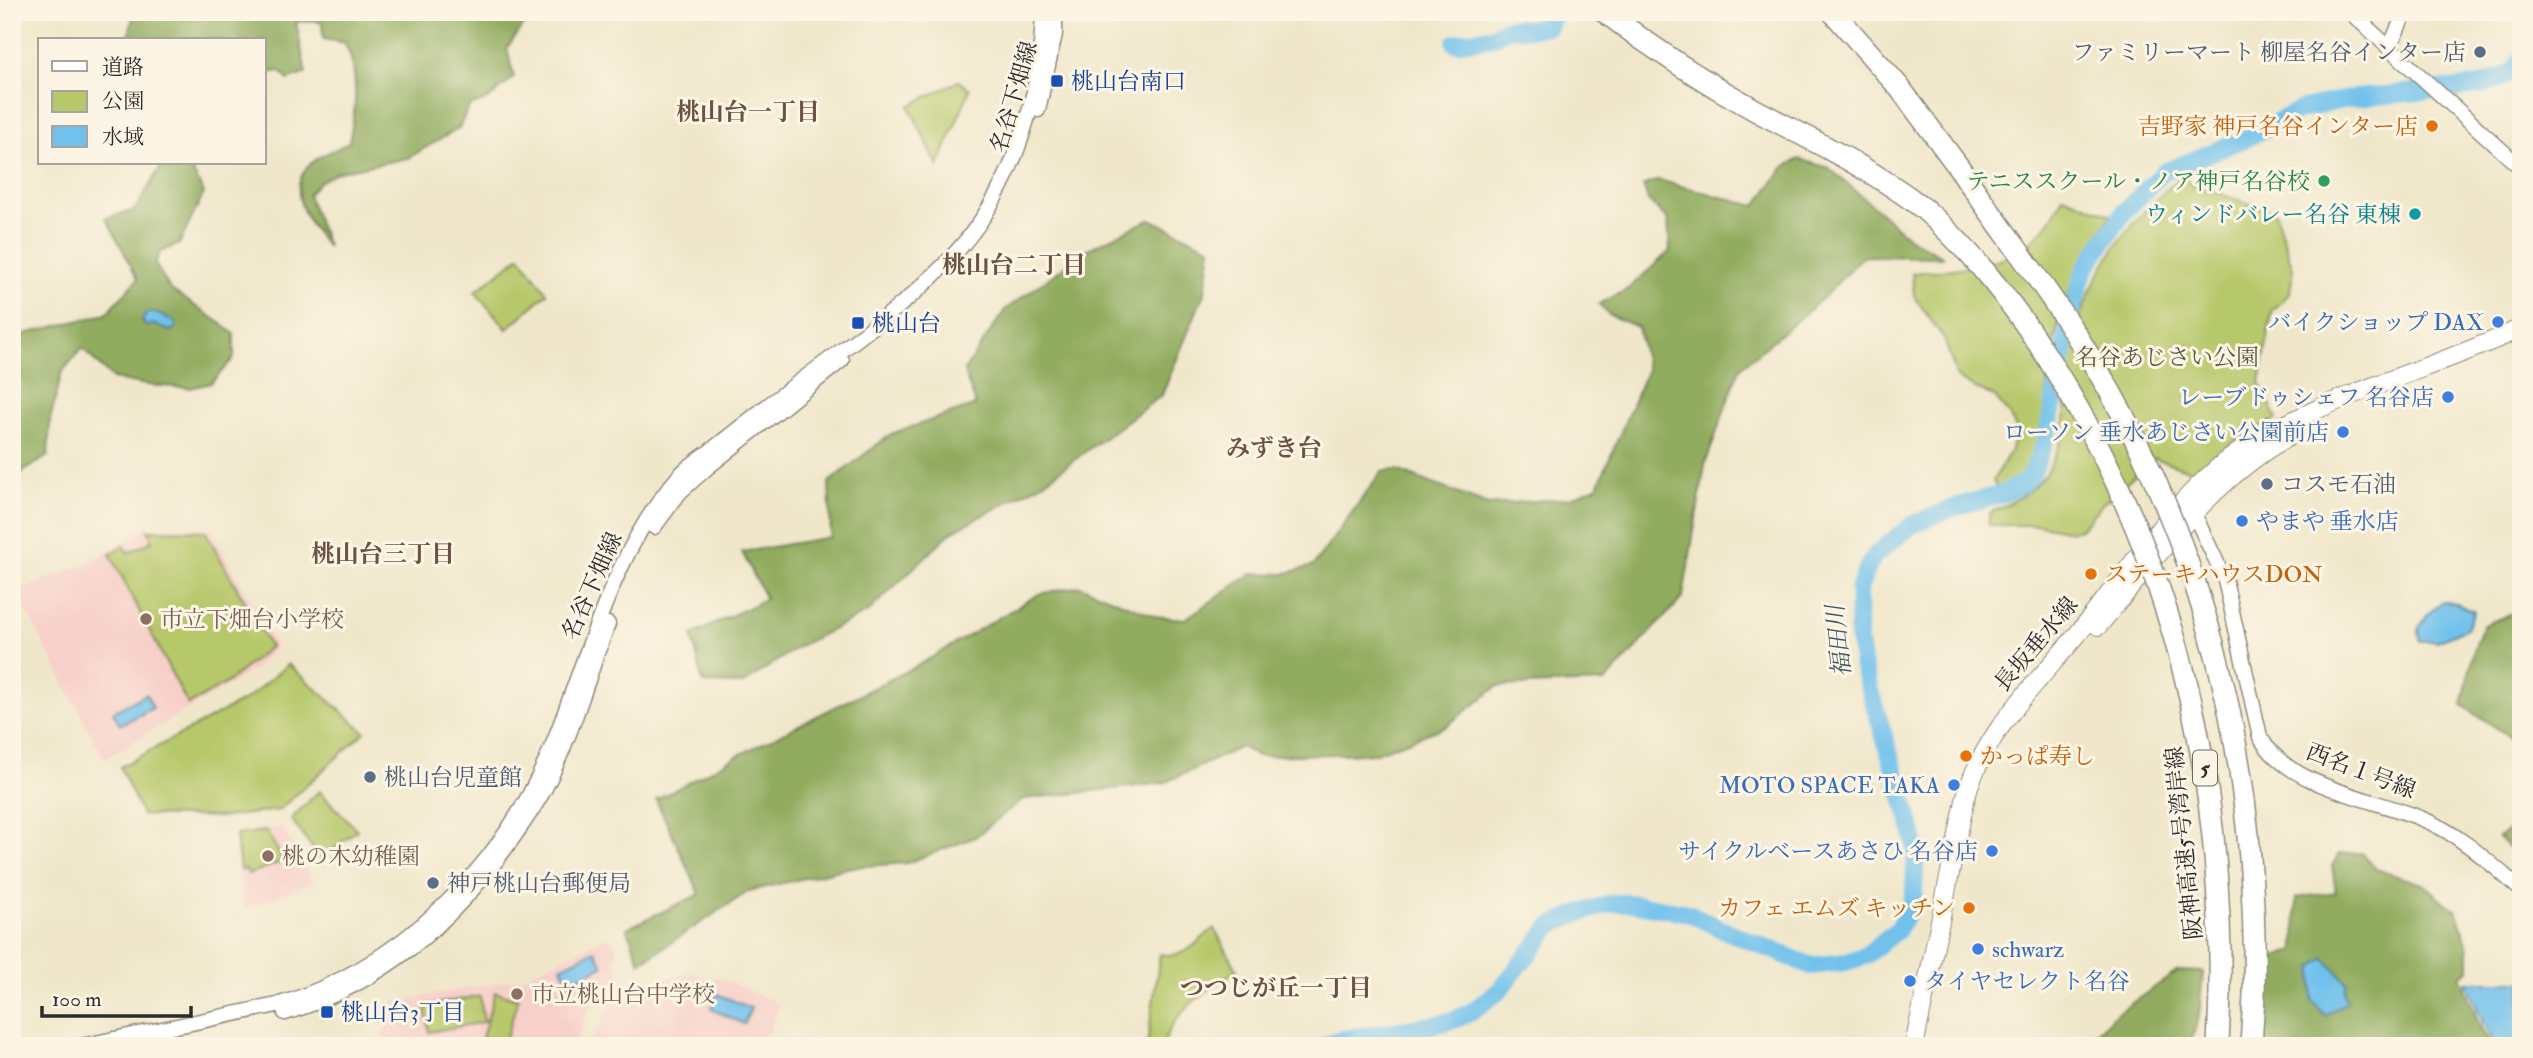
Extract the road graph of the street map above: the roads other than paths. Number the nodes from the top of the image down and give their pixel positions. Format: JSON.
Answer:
{"nodes":[{"id":1,"x":1042,"y":12,"type":"edge"},
{"id":2,"x":1055,"y":12,"type":"edge"},
{"id":3,"x":1605,"y":12,"type":"edge"},
{"id":4,"x":1833,"y":12,"type":"edge"},
{"id":5,"x":2350,"y":12,"type":"edge"},
{"id":6,"x":2405,"y":12,"type":"edge"},
{"id":7,"x":2389,"y":49,"type":"junction"},
{"id":8,"x":2521,"y":168,"type":"edge"},
{"id":9,"x":2521,"y":328,"type":"edge"},
{"id":10,"x":2521,"y":340,"type":"edge"},
{"id":11,"x":2190,"y":505,"type":"junction"},
{"id":12,"x":2521,"y":890,"type":"edge"},
{"id":13,"x":80,"y":1046,"type":"edge"},
{"id":14,"x":114,"y":1046,"type":"edge"},
{"id":15,"x":1914,"y":1046,"type":"edge"},
{"id":16,"x":1924,"y":1046,"type":"edge"},
{"id":17,"x":2218,"y":1046,"type":"edge"},
{"id":18,"x":2251,"y":1046,"type":"edge"}],
"edges":[{"from":1,"to":13,"type":"street","name":"名谷下畑線"},
{"from":2,"to":14,"type":"street","name":"名谷下畑線"},
{"from":3,"to":17,"type":"highway","name":"阪神高速5号湾岸線","number":"5","bridge":true},
{"from":4,"to":18,"type":"highway","number":"5","bridge":true},
{"from":5,"to":7,"type":"street"},
{"from":6,"to":7,"type":"street"},
{"from":7,"to":8,"type":"street"},
{"from":9,"to":11,"type":"main road","name":"長坂垂水線"},
{"from":10,"to":11,"type":"main road","name":"長坂垂水線"},
{"from":11,"to":12,"type":"street","name":"西名１号線"},
{"from":11,"to":15,"type":"main road","name":"長坂垂水線"},
{"from":11,"to":16,"type":"main road","name":"長坂垂水線"}]}
